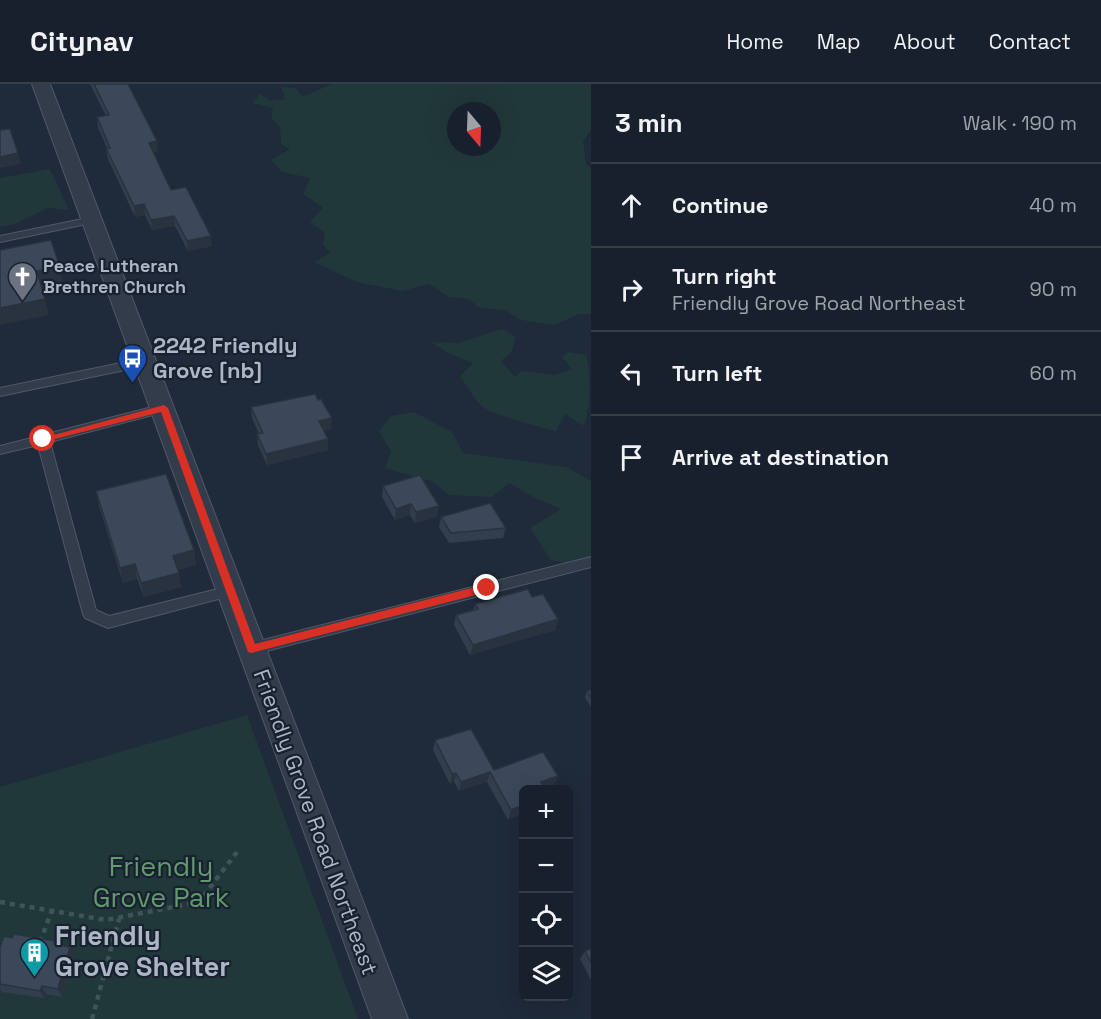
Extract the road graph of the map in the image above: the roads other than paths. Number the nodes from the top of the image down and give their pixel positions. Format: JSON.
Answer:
{"nodes":[{"id":1,"x":41,"y":84,"type":"edge"},
{"id":2,"x":92,"y":220,"type":"junction"},
{"id":3,"x":0,"y":238,"type":"edge"},
{"id":4,"x":145,"y":362,"type":"junction"},
{"id":5,"x":0,"y":392,"type":"edge"},
{"id":6,"x":164,"y":408,"type":"junction"},
{"id":7,"x":43,"y":439,"type":"junction"},
{"id":8,"x":0,"y":450,"type":"edge"},
{"id":9,"x":591,"y":562,"type":"edge"},
{"id":10,"x":230,"y":591,"type":"junction"},
{"id":11,"x":251,"y":649,"type":"junction"},
{"id":12,"x":390,"y":1019,"type":"edge"}],
"edges":[{"from":1,"to":2,"type":"street","name":"Friendly Grove Road Northeast"},
{"from":2,"to":3,"type":"lane"},
{"from":2,"to":4,"type":"street","name":"Friendly Grove Road Northeast"},
{"from":4,"to":5,"type":"lane"},
{"from":4,"to":6,"type":"street","name":"Friendly Grove Road Northeast"},
{"from":6,"to":7,"type":"lane"},
{"from":6,"to":10,"type":"street","name":"Friendly Grove Road Northeast"},
{"from":7,"to":8,"type":"lane"},
{"from":7,"to":10,"type":"lane"},
{"from":9,"to":11,"type":"lane"},
{"from":10,"to":11,"type":"street","name":"Friendly Grove Road Northeast"},
{"from":11,"to":12,"type":"street","name":"Friendly Grove Road Northeast"}]}
